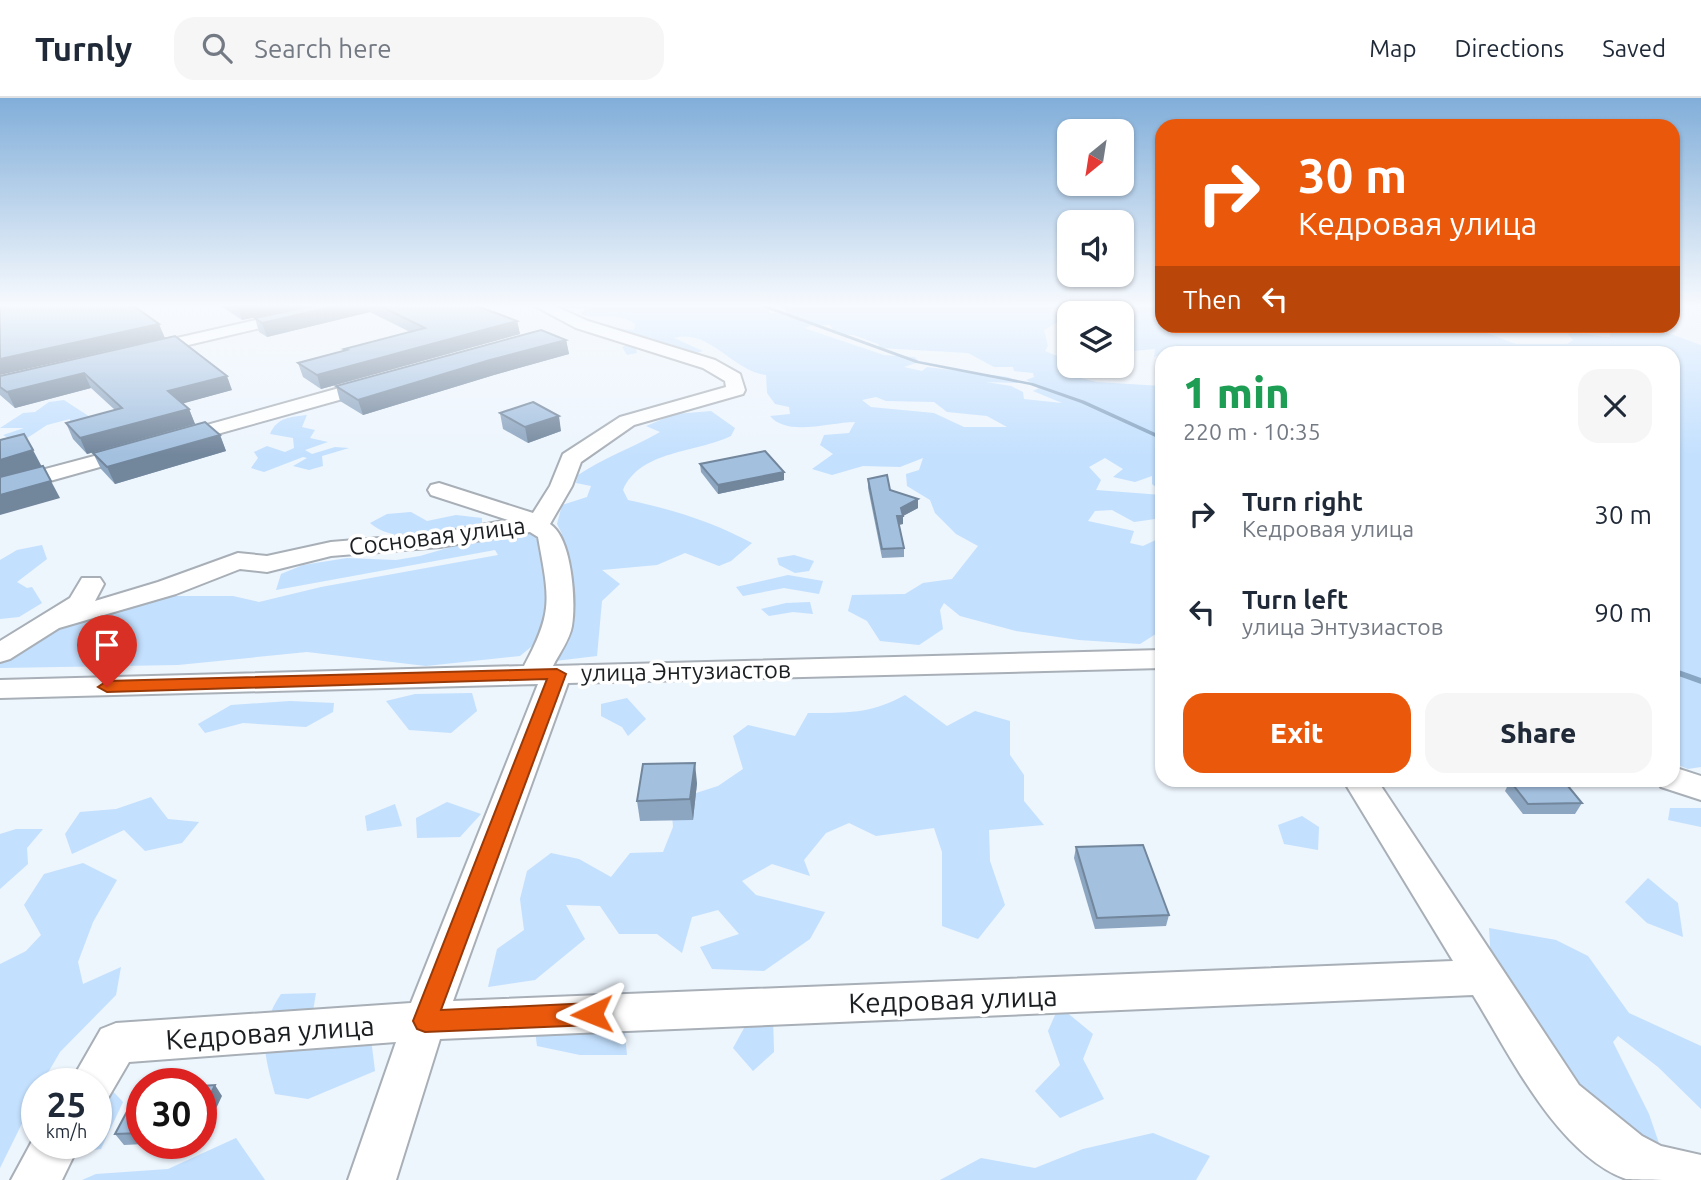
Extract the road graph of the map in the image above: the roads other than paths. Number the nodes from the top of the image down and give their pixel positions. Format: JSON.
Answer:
{"nodes":[{"id":1,"x":680,"y":354,"type":"edge"},
{"id":2,"x":390,"y":379,"type":"edge"},
{"id":3,"x":0,"y":488,"type":"edge"},
{"id":4,"x":439,"y":490,"type":"dead end"},
{"id":5,"x":538,"y":524,"type":"junction"},
{"id":6,"x":91,"y":584,"type":"dead end"},
{"id":7,"x":50,"y":622,"type":"junction"},
{"id":8,"x":0,"y":653,"type":"edge"},
{"id":9,"x":1155,"y":659,"type":"edge"},
{"id":10,"x":546,"y":674,"type":"junction"},
{"id":11,"x":0,"y":690,"type":"edge"},
{"id":12,"x":1680,"y":781,"type":"edge"},
{"id":13,"x":1363,"y":787,"type":"edge"},
{"id":14,"x":1701,"y":788,"type":"edge"},
{"id":15,"x":1482,"y":977,"type":"junction"},
{"id":16,"x":425,"y":1021,"type":"junction"},
{"id":17,"x":101,"y":1068,"type":"edge"},
{"id":18,"x":47,"y":1159,"type":"edge"},
{"id":19,"x":1701,"y":1179,"type":"edge"},
{"id":20,"x":35,"y":1180,"type":"edge"},
{"id":21,"x":372,"y":1180,"type":"edge"}],
"edges":[{"from":1,"to":5,"type":"street","name":"Сосновая улица"},
{"from":2,"to":3,"type":"street"},
{"from":4,"to":5,"type":"street"},
{"from":5,"to":7,"type":"street","name":"Сосновая улица"},
{"from":5,"to":10,"type":"street"},
{"from":6,"to":7,"type":"street"},
{"from":7,"to":8,"type":"street"},
{"from":9,"to":10,"type":"street","name":"улица Энтузиастов"},
{"from":10,"to":11,"type":"street","name":"улица Энтузиастов"},
{"from":10,"to":16,"type":"street"},
{"from":12,"to":14,"type":"street"},
{"from":13,"to":15,"type":"street"},
{"from":15,"to":16,"type":"street","name":"Кедровая улица"},
{"from":15,"to":19,"type":"street"},
{"from":16,"to":17,"type":"street","name":"Кедровая улица"},
{"from":16,"to":21,"type":"street"},
{"from":18,"to":20,"type":"street"}]}
